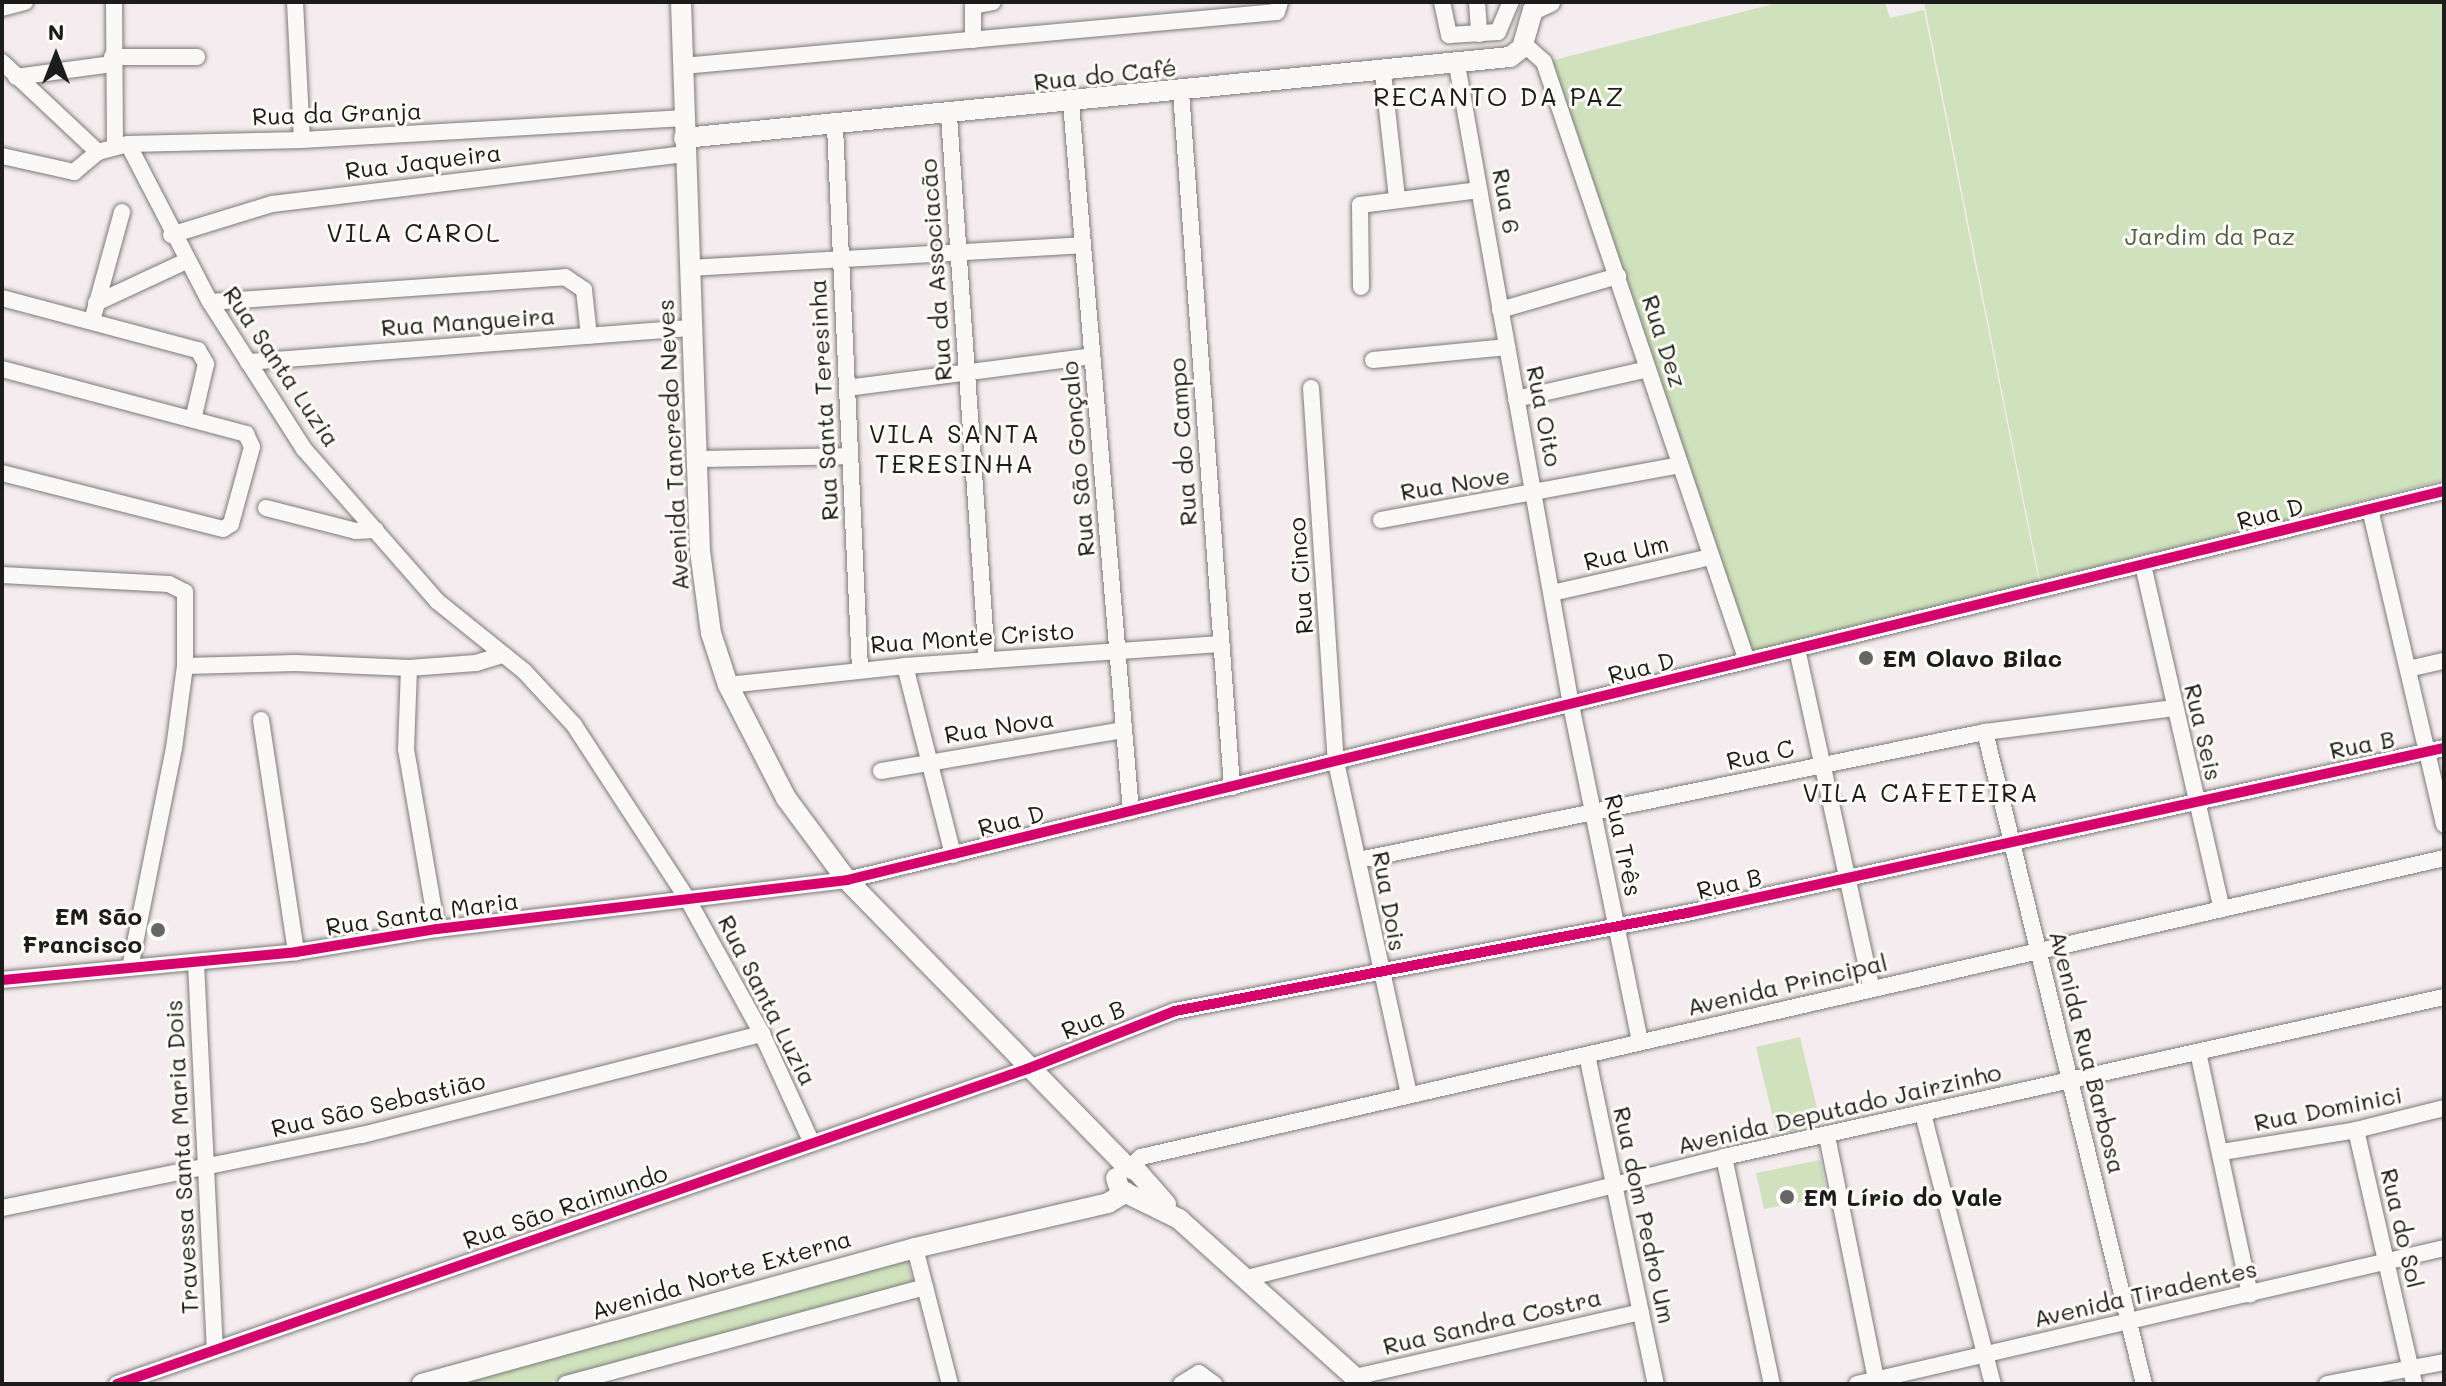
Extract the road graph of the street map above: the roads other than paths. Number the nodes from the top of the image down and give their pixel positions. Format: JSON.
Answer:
{"nodes":[{"id":1,"x":25,"y":2,"type":"edge"},
{"id":2,"x":114,"y":2,"type":"edge"},
{"id":3,"x":295,"y":2,"type":"edge"},
{"id":4,"x":681,"y":2,"type":"edge"},
{"id":5,"x":993,"y":2,"type":"edge"},
{"id":6,"x":1280,"y":2,"type":"edge"},
{"id":7,"x":1442,"y":2,"type":"edge"},
{"id":8,"x":1477,"y":2,"type":"edge"},
{"id":9,"x":1511,"y":2,"type":"edge"},
{"id":10,"x":1550,"y":2,"type":"edge"},
{"id":11,"x":2,"y":8,"type":"edge"},
{"id":12,"x":1479,"y":34,"type":"junction"},
{"id":13,"x":973,"y":40,"type":"junction"},
{"id":14,"x":1524,"y":44,"type":"junction"},
{"id":15,"x":197,"y":57,"type":"dead end"},
{"id":16,"x":112,"y":60,"type":"junction"},
{"id":17,"x":2,"y":62,"type":"edge"},
{"id":18,"x":1457,"y":65,"type":"junction"},
{"id":19,"x":683,"y":66,"type":"junction"},
{"id":20,"x":1383,"y":73,"type":"junction"},
{"id":21,"x":16,"y":77,"type":"junction"},
{"id":22,"x":1181,"y":92,"type":"junction"},
{"id":23,"x":1071,"y":103,"type":"junction"},
{"id":24,"x":949,"y":116,"type":"junction"},
{"id":25,"x":835,"y":127,"type":"junction"},
{"id":26,"x":684,"y":137,"type":"junction"},
{"id":27,"x":302,"y":140,"type":"junction"},
{"id":28,"x":114,"y":148,"type":"junction"},
{"id":29,"x":2,"y":156,"type":"edge"},
{"id":30,"x":1479,"y":190,"type":"junction"},
{"id":31,"x":1397,"y":198,"type":"junction"},
{"id":32,"x":122,"y":212,"type":"dead end"},
{"id":33,"x":171,"y":235,"type":"junction"},
{"id":34,"x":1082,"y":245,"type":"junction"},
{"id":35,"x":957,"y":254,"type":"junction"},
{"id":36,"x":186,"y":261,"type":"junction"},
{"id":37,"x":840,"y":261,"type":"junction"},
{"id":38,"x":689,"y":268,"type":"junction"},
{"id":39,"x":1618,"y":276,"type":"junction"},
{"id":40,"x":1361,"y":287,"type":"dead end"},
{"id":41,"x":2,"y":298,"type":"edge"},
{"id":42,"x":210,"y":302,"type":"junction"},
{"id":43,"x":96,"y":303,"type":"junction"},
{"id":44,"x":1500,"y":310,"type":"junction"},
{"id":45,"x":92,"y":321,"type":"junction"},
{"id":46,"x":692,"y":328,"type":"junction"},
{"id":47,"x":589,"y":336,"type":"junction"},
{"id":48,"x":1507,"y":347,"type":"junction"},
{"id":49,"x":1092,"y":356,"type":"junction"},
{"id":50,"x":1373,"y":360,"type":"dead end"},
{"id":51,"x":248,"y":362,"type":"junction"},
{"id":52,"x":2,"y":369,"type":"edge"},
{"id":53,"x":1648,"y":369,"type":"junction"},
{"id":54,"x":966,"y":372,"type":"junction"},
{"id":55,"x":847,"y":388,"type":"junction"},
{"id":56,"x":1311,"y":388,"type":"dead end"},
{"id":57,"x":1516,"y":399,"type":"junction"},
{"id":58,"x":193,"y":420,"type":"junction"},
{"id":59,"x":849,"y":456,"type":"junction"},
{"id":60,"x":696,"y":459,"type":"junction"},
{"id":61,"x":1680,"y":465,"type":"junction"},
{"id":62,"x":2,"y":473,"type":"edge"},
{"id":63,"x":2444,"y":491,"type":"edge"},
{"id":64,"x":1536,"y":494,"type":"junction"},
{"id":65,"x":266,"y":508,"type":"dead end"},
{"id":66,"x":2370,"y":509,"type":"junction"},
{"id":67,"x":1381,"y":520,"type":"dead end"},
{"id":68,"x":376,"y":530,"type":"junction"},
{"id":69,"x":1710,"y":557,"type":"junction"},
{"id":70,"x":2143,"y":565,"type":"junction"},
{"id":71,"x":2,"y":575,"type":"edge"},
{"id":72,"x":1552,"y":593,"type":"junction"},
{"id":73,"x":1220,"y":644,"type":"junction"},
{"id":74,"x":1797,"y":649,"type":"junction"},
{"id":75,"x":1117,"y":651,"type":"junction"},
{"id":76,"x":503,"y":655,"type":"junction"},
{"id":77,"x":987,"y":659,"type":"junction"},
{"id":78,"x":1747,"y":661,"type":"junction"},
{"id":79,"x":2444,"y":661,"type":"edge"},
{"id":80,"x":185,"y":666,"type":"junction"},
{"id":81,"x":905,"y":666,"type":"junction"},
{"id":82,"x":409,"y":668,"type":"junction"},
{"id":83,"x":2408,"y":669,"type":"junction"},
{"id":84,"x":860,"y":670,"type":"junction"},
{"id":85,"x":728,"y":685,"type":"junction"},
{"id":86,"x":1571,"y":705,"type":"junction"},
{"id":87,"x":2174,"y":708,"type":"junction"},
{"id":88,"x":261,"y":720,"type":"dead end"},
{"id":89,"x":1124,"y":730,"type":"junction"},
{"id":90,"x":1985,"y":732,"type":"junction"},
{"id":91,"x":2436,"y":750,"type":"edge"},
{"id":92,"x":930,"y":762,"type":"junction"},
{"id":93,"x":1336,"y":762,"type":"junction"},
{"id":94,"x":1822,"y":765,"type":"junction"},
{"id":95,"x":881,"y":771,"type":"dead end"},
{"id":96,"x":1232,"y":787,"type":"junction"},
{"id":97,"x":2195,"y":800,"type":"junction"},
{"id":98,"x":1131,"y":811,"type":"junction"},
{"id":99,"x":1594,"y":814,"type":"junction"},
{"id":100,"x":2444,"y":824,"type":"edge"},
{"id":101,"x":2010,"y":846,"type":"junction"},
{"id":102,"x":953,"y":855,"type":"junction"},
{"id":103,"x":2444,"y":858,"type":"edge"},
{"id":104,"x":1359,"y":860,"type":"junction"},
{"id":105,"x":1847,"y":877,"type":"junction"},
{"id":106,"x":847,"y":880,"type":"junction"},
{"id":107,"x":688,"y":900,"type":"junction"},
{"id":108,"x":2222,"y":909,"type":"junction"},
{"id":109,"x":1617,"y":928,"type":"junction"},
{"id":110,"x":437,"y":929,"type":"junction"},
{"id":111,"x":2039,"y":951,"type":"junction"},
{"id":112,"x":296,"y":952,"type":"junction"},
{"id":113,"x":196,"y":963,"type":"junction"},
{"id":114,"x":130,"y":968,"type":"junction"},
{"id":115,"x":1379,"y":972,"type":"junction"},
{"id":116,"x":2,"y":980,"type":"edge"},
{"id":117,"x":1872,"y":989,"type":"junction"},
{"id":118,"x":2444,"y":997,"type":"edge"},
{"id":119,"x":762,"y":1034,"type":"junction"},
{"id":120,"x":1640,"y":1042,"type":"junction"},
{"id":121,"x":2198,"y":1052,"type":"junction"},
{"id":122,"x":1587,"y":1055,"type":"junction"},
{"id":123,"x":1027,"y":1069,"type":"junction"},
{"id":124,"x":2072,"y":1080,"type":"junction"},
{"id":125,"x":1409,"y":1095,"type":"junction"},
{"id":126,"x":2444,"y":1108,"type":"edge"},
{"id":127,"x":1923,"y":1114,"type":"junction"},
{"id":128,"x":2356,"y":1130,"type":"junction"},
{"id":129,"x":1827,"y":1136,"type":"junction"},
{"id":130,"x":812,"y":1143,"type":"junction"},
{"id":131,"x":2222,"y":1152,"type":"junction"},
{"id":132,"x":1724,"y":1157,"type":"junction"},
{"id":133,"x":204,"y":1168,"type":"junction"},
{"id":134,"x":1129,"y":1175,"type":"junction"},
{"id":135,"x":1614,"y":1184,"type":"junction"},
{"id":136,"x":1152,"y":1202,"type":"junction"},
{"id":137,"x":1108,"y":1203,"type":"junction"},
{"id":138,"x":2,"y":1208,"type":"edge"},
{"id":139,"x":1035,"y":1218,"type":"junction"},
{"id":140,"x":1179,"y":1219,"type":"junction"},
{"id":141,"x":915,"y":1248,"type":"junction"},
{"id":142,"x":2444,"y":1248,"type":"edge"},
{"id":143,"x":2387,"y":1261,"type":"junction"},
{"id":144,"x":1247,"y":1278,"type":"junction"},
{"id":145,"x":925,"y":1287,"type":"junction"},
{"id":146,"x":2250,"y":1294,"type":"junction"},
{"id":147,"x":1641,"y":1312,"type":"junction"},
{"id":148,"x":2129,"y":1320,"type":"junction"},
{"id":149,"x":215,"y":1350,"type":"junction"},
{"id":150,"x":1987,"y":1355,"type":"junction"},
{"id":151,"x":2444,"y":1362,"type":"edge"},
{"id":152,"x":2412,"y":1376,"type":"edge"},
{"id":153,"x":1358,"y":1380,"type":"edge"},
{"id":154,"x":1877,"y":1382,"type":"edge"},
{"id":155,"x":577,"y":1383,"type":"edge"},
{"id":156,"x":117,"y":1384,"type":"edge"},
{"id":157,"x":422,"y":1384,"type":"edge"},
{"id":158,"x":950,"y":1384,"type":"edge"},
{"id":159,"x":1181,"y":1384,"type":"edge"},
{"id":160,"x":1214,"y":1384,"type":"edge"},
{"id":161,"x":1656,"y":1384,"type":"edge"},
{"id":162,"x":1772,"y":1384,"type":"edge"},
{"id":163,"x":1857,"y":1384,"type":"edge"},
{"id":164,"x":1993,"y":1384,"type":"edge"},
{"id":165,"x":2144,"y":1384,"type":"edge"},
{"id":166,"x":2327,"y":1384,"type":"edge"}],
"edges":[{"from":1,"to":11,"type":"street"},
{"from":2,"to":16,"type":"street"},
{"from":3,"to":27,"type":"street"},
{"from":4,"to":19,"type":"main road","name":"Avenida Tancredo Neves"},
{"from":5,"to":13,"type":"street"},
{"from":6,"to":13,"type":"street"},
{"from":7,"to":12,"type":"street"},
{"from":8,"to":12,"type":"street"},
{"from":9,"to":12,"type":"street"},
{"from":10,"to":14,"type":"main road"},
{"from":13,"to":19,"type":"street"},
{"from":14,"to":18,"type":"main road","name":"Rua do Café"},
{"from":14,"to":39,"type":"street","name":"Rua Dez"},
{"from":15,"to":16,"type":"street"},
{"from":16,"to":21,"type":"street"},
{"from":16,"to":28,"type":"street"},
{"from":17,"to":21,"type":"street"},
{"from":18,"to":20,"type":"main road","name":"Rua do Café"},
{"from":18,"to":30,"type":"street","name":"Rua 6"},
{"from":19,"to":26,"type":"main road","name":"Avenida Tancredo Neves"},
{"from":20,"to":22,"type":"main road","name":"Rua do Café"},
{"from":20,"to":31,"type":"street"},
{"from":21,"to":28,"type":"street"},
{"from":22,"to":23,"type":"main road","name":"Rua do Café"},
{"from":22,"to":73,"type":"street","name":"Rua do Campo"},
{"from":23,"to":24,"type":"main road","name":"Rua do Café"},
{"from":23,"to":34,"type":"street","name":"Rua São Gonçalo"},
{"from":24,"to":25,"type":"main road","name":"Rua do Café"},
{"from":24,"to":35,"type":"street","name":"Rua da Associacão"},
{"from":25,"to":26,"type":"main road","name":"Rua do Café"},
{"from":25,"to":37,"type":"street","name":"Rua Santa Teresinha"},
{"from":26,"to":27,"type":"street","name":"Rua da Granja"},
{"from":26,"to":33,"type":"street","name":"Rua Jaqueira"},
{"from":26,"to":38,"type":"main road","name":"Avenida Tancredo Neves"},
{"from":27,"to":28,"type":"street","name":"Rua da Granja"},
{"from":28,"to":29,"type":"street","name":"Rua da Granja"},
{"from":28,"to":33,"type":"street","name":"Rua Santa Luzia"},
{"from":30,"to":31,"type":"street"},
{"from":30,"to":44,"type":"street","name":"Rua 6"},
{"from":31,"to":40,"type":"street"},
{"from":32,"to":43,"type":"street"},
{"from":33,"to":36,"type":"street","name":"Rua Santa Luzia"},
{"from":34,"to":35,"type":"street"},
{"from":34,"to":49,"type":"street","name":"Rua São Gonçalo"},
{"from":35,"to":37,"type":"street"},
{"from":35,"to":54,"type":"street","name":"Rua da Associacão"},
{"from":36,"to":42,"type":"street","name":"Rua Santa Luzia"},
{"from":36,"to":43,"type":"street"},
{"from":37,"to":38,"type":"street"},
{"from":37,"to":55,"type":"street","name":"Rua Santa Teresinha"},
{"from":38,"to":46,"type":"main road","name":"Avenida Tancredo Neves"},
{"from":39,"to":44,"type":"street"},
{"from":39,"to":53,"type":"street","name":"Rua Dez"},
{"from":41,"to":45,"type":"street"},
{"from":42,"to":47,"type":"street"},
{"from":42,"to":51,"type":"street","name":"Rua Santa Luzia"},
{"from":43,"to":45,"type":"street"},
{"from":44,"to":48,"type":"street","name":"Rua 6"},
{"from":45,"to":58,"type":"street"},
{"from":46,"to":47,"type":"street","name":"Rua Mangueira"},
{"from":46,"to":60,"type":"main road","name":"Avenida Tancredo Neves"},
{"from":47,"to":51,"type":"street","name":"Rua Mangueira"},
{"from":48,"to":50,"type":"street"},
{"from":48,"to":57,"type":"street","name":"Rua Oito"},
{"from":49,"to":54,"type":"street"},
{"from":49,"to":75,"type":"street","name":"Rua São Gonçalo"},
{"from":51,"to":68,"type":"street","name":"Rua Santa Luzia"},
{"from":52,"to":58,"type":"street"},
{"from":53,"to":57,"type":"street"},
{"from":53,"to":61,"type":"street","name":"Rua Dez"},
{"from":54,"to":55,"type":"street"},
{"from":54,"to":77,"type":"street","name":"Rua da Associacão"},
{"from":55,"to":59,"type":"street","name":"Rua Santa Teresinha"},
{"from":56,"to":93,"type":"street","name":"Rua Cinco"},
{"from":57,"to":64,"type":"street","name":"Rua Oito"},
{"from":58,"to":62,"type":"street"},
{"from":59,"to":60,"type":"street"},
{"from":59,"to":84,"type":"street","name":"Rua Santa Teresinha"},
{"from":60,"to":85,"type":"main road","name":"Avenida Tancredo Neves"},
{"from":61,"to":64,"type":"street"},
{"from":61,"to":69,"type":"street","name":"Rua Dez"},
{"from":63,"to":66,"type":"street","name":"Rua D"},
{"from":64,"to":67,"type":"street","name":"Rua Nove"},
{"from":64,"to":72,"type":"street"},
{"from":65,"to":68,"type":"street"},
{"from":66,"to":70,"type":"street","name":"Rua D"},
{"from":66,"to":83,"type":"street"},
{"from":68,"to":76,"type":"street","name":"Rua Santa Luzia"},
{"from":69,"to":72,"type":"street","name":"Rua Um"},
{"from":69,"to":78,"type":"street","name":"Rua Dez"},
{"from":70,"to":74,"type":"street","name":"Rua D"},
{"from":70,"to":87,"type":"street","name":"Rua Seis"},
{"from":71,"to":80,"type":"street"},
{"from":72,"to":86,"type":"street"},
{"from":73,"to":75,"type":"street","name":"Rua Monte Cristo"},
{"from":73,"to":96,"type":"street","name":"Rua do Campo"},
{"from":74,"to":78,"type":"street","name":"Rua D"},
{"from":74,"to":94,"type":"street"},
{"from":75,"to":77,"type":"street","name":"Rua Monte Cristo"},
{"from":75,"to":89,"type":"street","name":"Rua São Gonçalo"},
{"from":76,"to":82,"type":"street"},
{"from":76,"to":107,"type":"street","name":"Rua Santa Luzia"},
{"from":77,"to":81,"type":"street","name":"Rua Monte Cristo"},
{"from":78,"to":86,"type":"street","name":"Rua D"},
{"from":79,"to":83,"type":"street"},
{"from":80,"to":82,"type":"street"},
{"from":80,"to":114,"type":"street"},
{"from":81,"to":84,"type":"street","name":"Rua Monte Cristo"},
{"from":81,"to":92,"type":"street"},
{"from":82,"to":110,"type":"street"},
{"from":83,"to":91,"type":"street"},
{"from":84,"to":85,"type":"street","name":"Rua Monte Cristo"},
{"from":85,"to":106,"type":"main road","name":"Avenida Tancredo Neves"},
{"from":86,"to":93,"type":"street","name":"Rua D"},
{"from":86,"to":99,"type":"street","name":"Rua Três"},
{"from":87,"to":90,"type":"street","name":"Rua C"},
{"from":87,"to":97,"type":"street","name":"Rua Seis"},
{"from":88,"to":112,"type":"street"},
{"from":89,"to":92,"type":"street","name":"Rua Nova"},
{"from":89,"to":98,"type":"street","name":"Rua São Gonçalo"},
{"from":90,"to":94,"type":"street","name":"Rua C"},
{"from":90,"to":101,"type":"street","name":"Avenida Rua Barbosa"},
{"from":91,"to":97,"type":"street","name":"Rua B"},
{"from":91,"to":100,"type":"street"},
{"from":92,"to":95,"type":"street","name":"Rua Nova"},
{"from":92,"to":102,"type":"street"},
{"from":93,"to":96,"type":"street","name":"Rua D"},
{"from":93,"to":104,"type":"street","name":"Rua Dois"},
{"from":94,"to":99,"type":"street","name":"Rua C"},
{"from":94,"to":105,"type":"street"},
{"from":96,"to":98,"type":"street","name":"Rua D"},
{"from":97,"to":101,"type":"street","name":"Rua B"},
{"from":97,"to":108,"type":"street","name":"Rua Seis"},
{"from":98,"to":102,"type":"street","name":"Rua D"},
{"from":99,"to":104,"type":"street","name":"Rua C"},
{"from":99,"to":109,"type":"street","name":"Rua Três"},
{"from":101,"to":105,"type":"street","name":"Rua B"},
{"from":101,"to":111,"type":"street","name":"Avenida Rua Barbosa"},
{"from":102,"to":106,"type":"street","name":"Rua D"},
{"from":103,"to":108,"type":"street","name":"Avenida Principal"},
{"from":104,"to":115,"type":"street","name":"Rua Dois"},
{"from":105,"to":109,"type":"street","name":"Rua B"},
{"from":105,"to":117,"type":"street"},
{"from":106,"to":107,"type":"street","name":"Rua Santa Maria"},
{"from":106,"to":123,"type":"main road","name":"Avenida Tancredo Neves"},
{"from":107,"to":110,"type":"street","name":"Rua Santa Maria"},
{"from":107,"to":119,"type":"street","name":"Rua Santa Luzia"},
{"from":108,"to":111,"type":"street","name":"Avenida Principal"},
{"from":109,"to":115,"type":"street","name":"Rua B"},
{"from":109,"to":120,"type":"street","name":"Rua Três"},
{"from":110,"to":112,"type":"street","name":"Rua Santa Maria"},
{"from":111,"to":117,"type":"street","name":"Avenida Principal"},
{"from":111,"to":124,"type":"street","name":"Avenida Rua Barbosa"},
{"from":112,"to":113,"type":"street","name":"Rua Santa Maria"},
{"from":113,"to":114,"type":"street","name":"Rua Santa Maria"},
{"from":113,"to":133,"type":"street","name":"Travessa Santa Maria Dois"},
{"from":114,"to":116,"type":"street","name":"Rua Santa Maria"},
{"from":115,"to":123,"type":"street","name":"Rua B"},
{"from":115,"to":125,"type":"street","name":"Rua Dois"},
{"from":117,"to":120,"type":"street","name":"Avenida Principal"},
{"from":118,"to":121,"type":"street","name":"Avenida Deputado Jairzinho"},
{"from":119,"to":130,"type":"street","name":"Rua Santa Luzia"},
{"from":119,"to":133,"type":"street","name":"Rua São Sebastião"},
{"from":120,"to":122,"type":"street","name":"Avenida Principal"},
{"from":121,"to":124,"type":"street","name":"Avenida Deputado Jairzinho"},
{"from":121,"to":131,"type":"street"},
{"from":122,"to":125,"type":"street","name":"Avenida Principal"},
{"from":122,"to":135,"type":"street","name":"Rua dom Pedro Um"},
{"from":123,"to":130,"type":"street","name":"Rua São Raimundo"},
{"from":123,"to":134,"type":"main road","name":"Avenida Tancredo Neves"},
{"from":124,"to":127,"type":"street","name":"Avenida Deputado Jairzinho"},
{"from":124,"to":148,"type":"street","name":"Avenida Rua Barbosa"},
{"from":125,"to":134,"type":"street","name":"Avenida Principal"},
{"from":126,"to":128,"type":"street","name":"Rua Dominici"},
{"from":127,"to":129,"type":"street","name":"Avenida Deputado Jairzinho"},
{"from":127,"to":150,"type":"street"},
{"from":128,"to":131,"type":"street","name":"Rua Dominici"},
{"from":128,"to":143,"type":"street","name":"Rua do Sol"},
{"from":129,"to":132,"type":"street","name":"Avenida Deputado Jairzinho"},
{"from":129,"to":154,"type":"street"},
{"from":130,"to":149,"type":"street","name":"Rua São Raimundo"},
{"from":131,"to":146,"type":"street"},
{"from":132,"to":135,"type":"street","name":"Avenida Deputado Jairzinho"},
{"from":132,"to":162,"type":"street"},
{"from":133,"to":138,"type":"street","name":"Rua São Sebastião"},
{"from":133,"to":149,"type":"street","name":"Travessa Santa Maria Dois"},
{"from":134,"to":136,"type":"main road","name":"Avenida Tancredo Neves"},
{"from":134,"to":137,"type":"main road","name":"Avenida Norte Externa"},
{"from":134,"to":139,"type":"main road","name":"Avenida Norte Externa"},
{"from":134,"to":140,"type":"main road","name":"Avenida Tancredo Neves"},
{"from":135,"to":144,"type":"street","name":"Avenida Deputado Jairzinho"},
{"from":135,"to":147,"type":"street","name":"Rua dom Pedro Um"},
{"from":136,"to":137,"type":"main road"},
{"from":136,"to":140,"type":"main road","name":"Avenida Tancredo Neves"},
{"from":137,"to":139,"type":"main road","name":"Avenida Norte Externa"},
{"from":139,"to":141,"type":"main road","name":"Avenida Norte Externa"},
{"from":140,"to":144,"type":"main road","name":"Avenida Tancredo Neves"},
{"from":141,"to":145,"type":"street"},
{"from":141,"to":157,"type":"main road","name":"Avenida Norte Externa"},
{"from":142,"to":143,"type":"street","name":"Avenida Tiradentes"},
{"from":143,"to":146,"type":"street","name":"Avenida Tiradentes"},
{"from":143,"to":152,"type":"street","name":"Rua do Sol"},
{"from":144,"to":153,"type":"main road","name":"Avenida Tancredo Neves"},
{"from":145,"to":155,"type":"street"},
{"from":145,"to":158,"type":"street"},
{"from":146,"to":148,"type":"street","name":"Avenida Tiradentes"},
{"from":147,"to":153,"type":"street","name":"Rua Sandra Costra"},
{"from":147,"to":161,"type":"street","name":"Rua dom Pedro Um"},
{"from":148,"to":150,"type":"street","name":"Avenida Tiradentes"},
{"from":148,"to":165,"type":"street","name":"Avenida Rua Barbosa"},
{"from":149,"to":156,"type":"street","name":"Rua São Raimundo"},
{"from":150,"to":154,"type":"street","name":"Avenida Tiradentes"},
{"from":150,"to":164,"type":"street"},
{"from":151,"to":152,"type":"street"},
{"from":152,"to":166,"type":"street"},
{"from":154,"to":163,"type":"street","name":"Avenida Tiradentes"},
{"from":159,"to":160,"type":"street"}]}
